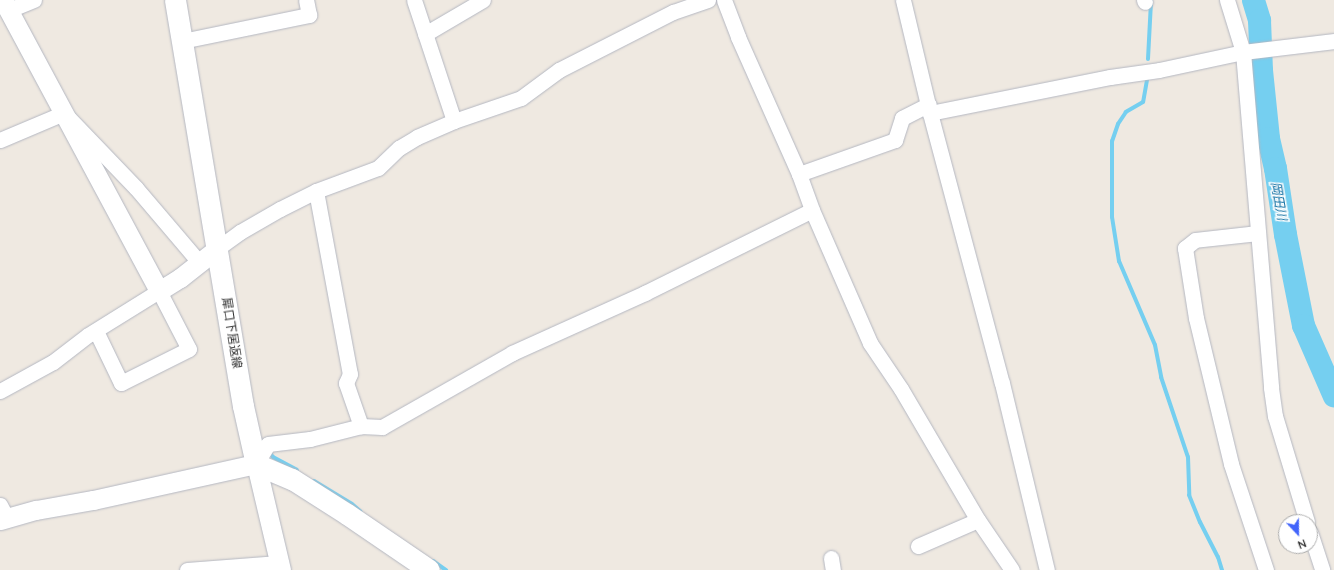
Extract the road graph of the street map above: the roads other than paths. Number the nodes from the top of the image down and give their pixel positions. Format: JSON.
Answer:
{"nodes":[{"id":1,"x":34,"y":0,"type":"edge"},
{"id":2,"x":175,"y":0,"type":"edge"},
{"id":3,"x":306,"y":0,"type":"edge"},
{"id":4,"x":414,"y":0,"type":"edge"},
{"id":5,"x":483,"y":0,"type":"edge"},
{"id":6,"x":708,"y":0,"type":"edge"},
{"id":7,"x":724,"y":0,"type":"edge"},
{"id":8,"x":903,"y":0,"type":"edge"},
{"id":9,"x":1227,"y":0,"type":"edge"},
{"id":10,"x":6,"y":5,"type":"edge"},
{"id":11,"x":425,"y":34,"type":"junction"},
{"id":12,"x":182,"y":41,"type":"junction"},
{"id":13,"x":1334,"y":41,"type":"edge"},
{"id":14,"x":1246,"y":52,"type":"junction"},
{"id":15,"x":930,"y":108,"type":"junction"},
{"id":16,"x":64,"y":113,"type":"junction"},
{"id":17,"x":454,"y":121,"type":"junction"},
{"id":18,"x":0,"y":140,"type":"edge"},
{"id":19,"x":799,"y":174,"type":"junction"},
{"id":20,"x":316,"y":191,"type":"junction"},
{"id":21,"x":812,"y":210,"type":"junction"},
{"id":22,"x":1258,"y":233,"type":"junction"},
{"id":23,"x":218,"y":248,"type":"junction"},
{"id":24,"x":199,"y":262,"type":"junction"},
{"id":25,"x":159,"y":291,"type":"junction"},
{"id":26,"x":96,"y":331,"type":"junction"},
{"id":27,"x":1,"y":388,"type":"edge"},
{"id":28,"x":361,"y":426,"type":"junction"},
{"id":29,"x":256,"y":464,"type":"junction"},
{"id":30,"x":2,"y":514,"type":"edge"},
{"id":31,"x":1305,"y":514,"type":"edge"},
{"id":32,"x":978,"y":520,"type":"junction"},
{"id":33,"x":918,"y":546,"type":"dead end"},
{"id":34,"x":1317,"y":554,"type":"edge"},
{"id":35,"x":280,"y":566,"type":"edge"},
{"id":36,"x":187,"y":570,"type":"edge"},
{"id":37,"x":429,"y":570,"type":"edge"},
{"id":38,"x":1012,"y":570,"type":"edge"},
{"id":39,"x":1047,"y":570,"type":"edge"},
{"id":40,"x":1266,"y":570,"type":"edge"},
{"id":41,"x":1322,"y":570,"type":"edge"}],
"edges":[{"from":1,"to":10,"type":"street"},
{"from":2,"to":12,"type":"main road","name":"犀口下居返線"},
{"from":3,"to":12,"type":"street"},
{"from":4,"to":11,"type":"street"},
{"from":5,"to":11,"type":"street"},
{"from":6,"to":17,"type":"street"},
{"from":7,"to":19,"type":"street"},
{"from":8,"to":15,"type":"street"},
{"from":9,"to":14,"type":"street"},
{"from":10,"to":16,"type":"street"},
{"from":11,"to":17,"type":"street"},
{"from":12,"to":23,"type":"main road","name":"犀口下居返線"},
{"from":13,"to":14,"type":"street"},
{"from":14,"to":15,"type":"street"},
{"from":14,"to":22,"type":"street"},
{"from":15,"to":19,"type":"street"},
{"from":15,"to":39,"type":"street"},
{"from":16,"to":18,"type":"street"},
{"from":16,"to":24,"type":"street"},
{"from":16,"to":25,"type":"street"},
{"from":17,"to":20,"type":"street"},
{"from":19,"to":21,"type":"street"},
{"from":20,"to":23,"type":"street"},
{"from":20,"to":28,"type":"street"},
{"from":21,"to":28,"type":"street"},
{"from":21,"to":32,"type":"street"},
{"from":22,"to":31,"type":"street"},
{"from":22,"to":40,"type":"street"},
{"from":23,"to":24,"type":"street"},
{"from":23,"to":29,"type":"main road","name":"犀口下居返線"},
{"from":24,"to":25,"type":"street"},
{"from":25,"to":26,"type":"street"},
{"from":25,"to":26,"type":"street"},
{"from":26,"to":27,"type":"street"},
{"from":28,"to":29,"type":"street"},
{"from":29,"to":30,"type":"street"},
{"from":29,"to":35,"type":"street"},
{"from":29,"to":37,"type":"main road"},
{"from":32,"to":33,"type":"street"},
{"from":32,"to":38,"type":"street"},
{"from":34,"to":41,"type":"street"},
{"from":35,"to":36,"type":"street"}]}
